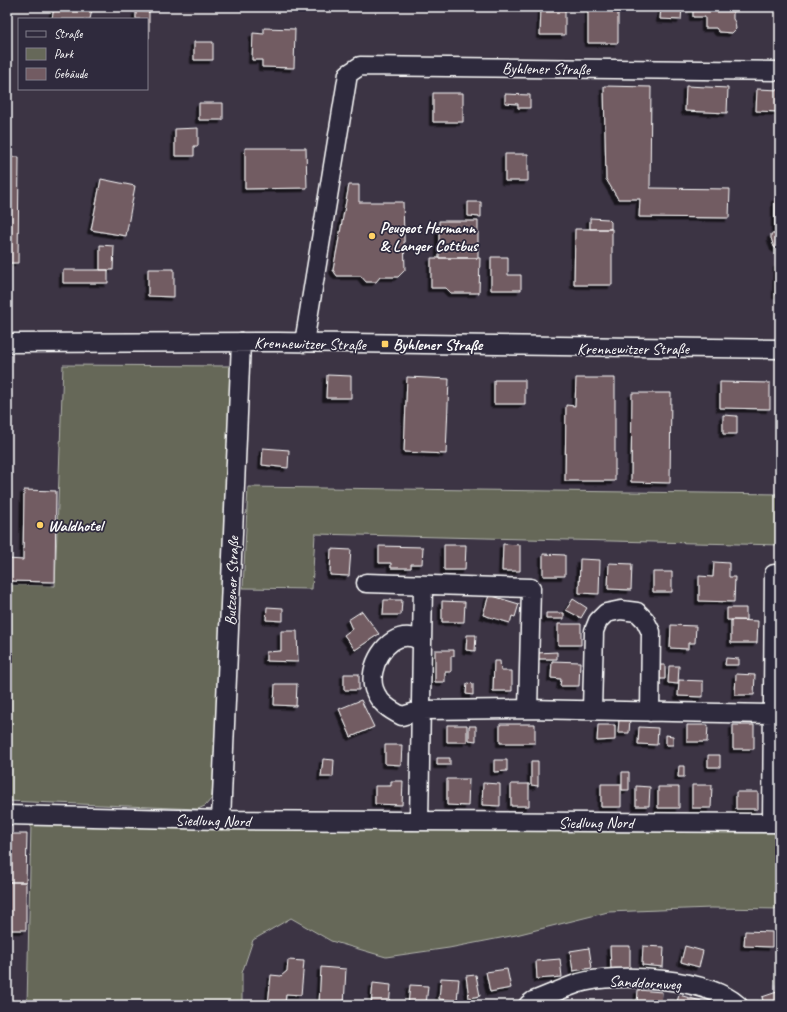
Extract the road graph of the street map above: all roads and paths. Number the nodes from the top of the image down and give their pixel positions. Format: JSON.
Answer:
{"nodes":[{"id":1,"x":780,"y":71,"type":"edge"},
{"id":2,"x":241,"y":342,"type":"junction"},
{"id":3,"x":7,"y":343,"type":"edge"},
{"id":4,"x":304,"y":343,"type":"junction"},
{"id":5,"x":780,"y":349,"type":"edge"},
{"id":6,"x":774,"y":574,"type":"dead end"},
{"id":7,"x":366,"y":583,"type":"dead end"},
{"id":8,"x":423,"y":585,"type":"junction"},
{"id":9,"x":422,"y":642,"type":"junction"},
{"id":10,"x":528,"y":709,"type":"junction"},
{"id":11,"x":422,"y":710,"type":"junction"},
{"id":12,"x":592,"y":710,"type":"junction"},
{"id":13,"x":650,"y":712,"type":"junction"},
{"id":14,"x":774,"y":714,"type":"junction"},
{"id":15,"x":7,"y":815,"type":"edge"},
{"id":16,"x":221,"y":820,"type":"junction"},
{"id":17,"x":420,"y":822,"type":"junction"},
{"id":18,"x":776,"y":823,"type":"edge"},
{"id":19,"x":528,"y":1005,"type":"edge"},
{"id":20,"x":738,"y":1005,"type":"edge"}],
"edges":[{"from":1,"to":4,"type":"street","name":"Byhlener Straße"},
{"from":2,"to":3,"type":"street","name":"Krennewitzer Straße"},
{"from":2,"to":4,"type":"street","name":"Krennewitzer Straße"},
{"from":2,"to":16,"type":"street","name":"Butzener Straße"},
{"from":4,"to":5,"type":"street","name":"Krennewitzer Straße"},
{"from":6,"to":14,"type":"street","name":"Siedlung Nord"},
{"from":7,"to":8,"type":"street"},
{"from":8,"to":9,"type":"street"},
{"from":8,"to":10,"type":"street"},
{"from":9,"to":11,"type":"street"},
{"from":9,"to":11,"type":"street"},
{"from":10,"to":11,"type":"street"},
{"from":10,"to":12,"type":"street"},
{"from":11,"to":17,"type":"street"},
{"from":12,"to":13,"type":"street"},
{"from":12,"to":13,"type":"street"},
{"from":13,"to":14,"type":"street"},
{"from":14,"to":18,"type":"street","name":"Siedlung Nord"},
{"from":15,"to":16,"type":"street","name":"Siedlung Nord"},
{"from":16,"to":17,"type":"street","name":"Siedlung Nord"},
{"from":17,"to":18,"type":"street","name":"Siedlung Nord"},
{"from":19,"to":20,"type":"street","name":"Sanddornweg"}]}
